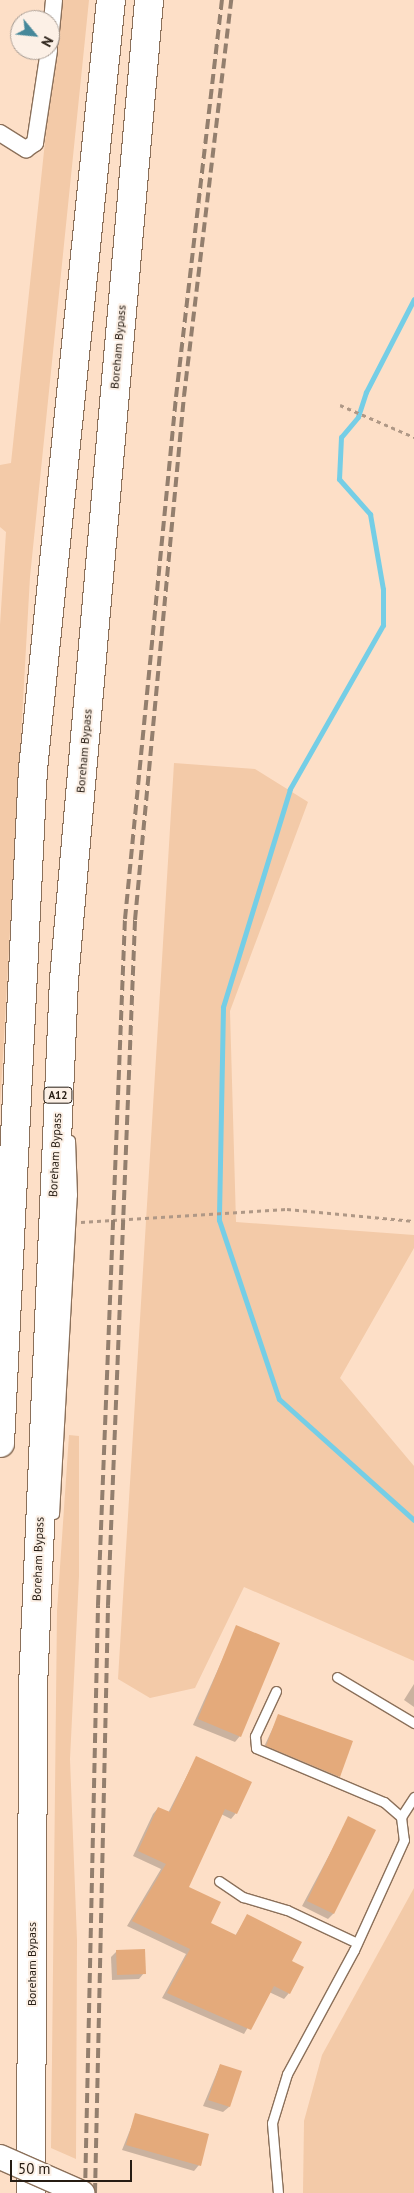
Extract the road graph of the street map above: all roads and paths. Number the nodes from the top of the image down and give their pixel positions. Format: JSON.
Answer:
{"nodes":[{"id":1,"x":111,"y":0,"type":"edge"},
{"id":2,"x":149,"y":0,"type":"edge"},
{"id":3,"x":47,"y":60,"type":"edge"},
{"id":4,"x":0,"y":133,"type":"edge"},
{"id":5,"x":340,"y":404,"type":"dead end"},
{"id":6,"x":414,"y":437,"type":"edge"},
{"id":7,"x":64,"y":980,"type":"junction"},
{"id":8,"x":414,"y":1222,"type":"edge"},
{"id":9,"x":70,"y":1223,"type":"junction"},
{"id":10,"x":0,"y":1443,"type":"edge"},
{"id":11,"x":337,"y":1677,"type":"dead end"},
{"id":12,"x":33,"y":1687,"type":"junction"},
{"id":13,"x":276,"y":1691,"type":"dead end"},
{"id":14,"x":414,"y":1723,"type":"edge"},
{"id":15,"x":414,"y":1797,"type":"edge"},
{"id":16,"x":401,"y":1817,"type":"junction"},
{"id":17,"x":219,"y":1881,"type":"dead end"},
{"id":18,"x":357,"y":1943,"type":"junction"},
{"id":19,"x":0,"y":2157,"type":"edge"},
{"id":20,"x":31,"y":2193,"type":"edge"},
{"id":21,"x":82,"y":2193,"type":"edge"},
{"id":22,"x":278,"y":2193,"type":"edge"}],
"edges":[{"from":1,"to":10,"type":"highway"},
{"from":2,"to":7,"type":"highway","name":"Boreham Bypass","number":"A12"},
{"from":3,"to":4,"type":"street"},
{"from":5,"to":6,"type":"path"},
{"from":7,"to":9,"type":"lane"},
{"from":7,"to":12,"type":"highway","name":"Boreham Bypass","number":"A12"},
{"from":8,"to":9,"type":"path"},
{"from":9,"to":12,"type":"lane"},
{"from":11,"to":14,"type":"lane"},
{"from":12,"to":20,"type":"highway","name":"Boreham Bypass","number":"A12"},
{"from":13,"to":16,"type":"lane"},
{"from":15,"to":16,"type":"lane"},
{"from":16,"to":18,"type":"lane"},
{"from":17,"to":18,"type":"lane"},
{"from":18,"to":22,"type":"lane"},
{"from":19,"to":21,"type":"street","bridge":true}]}
